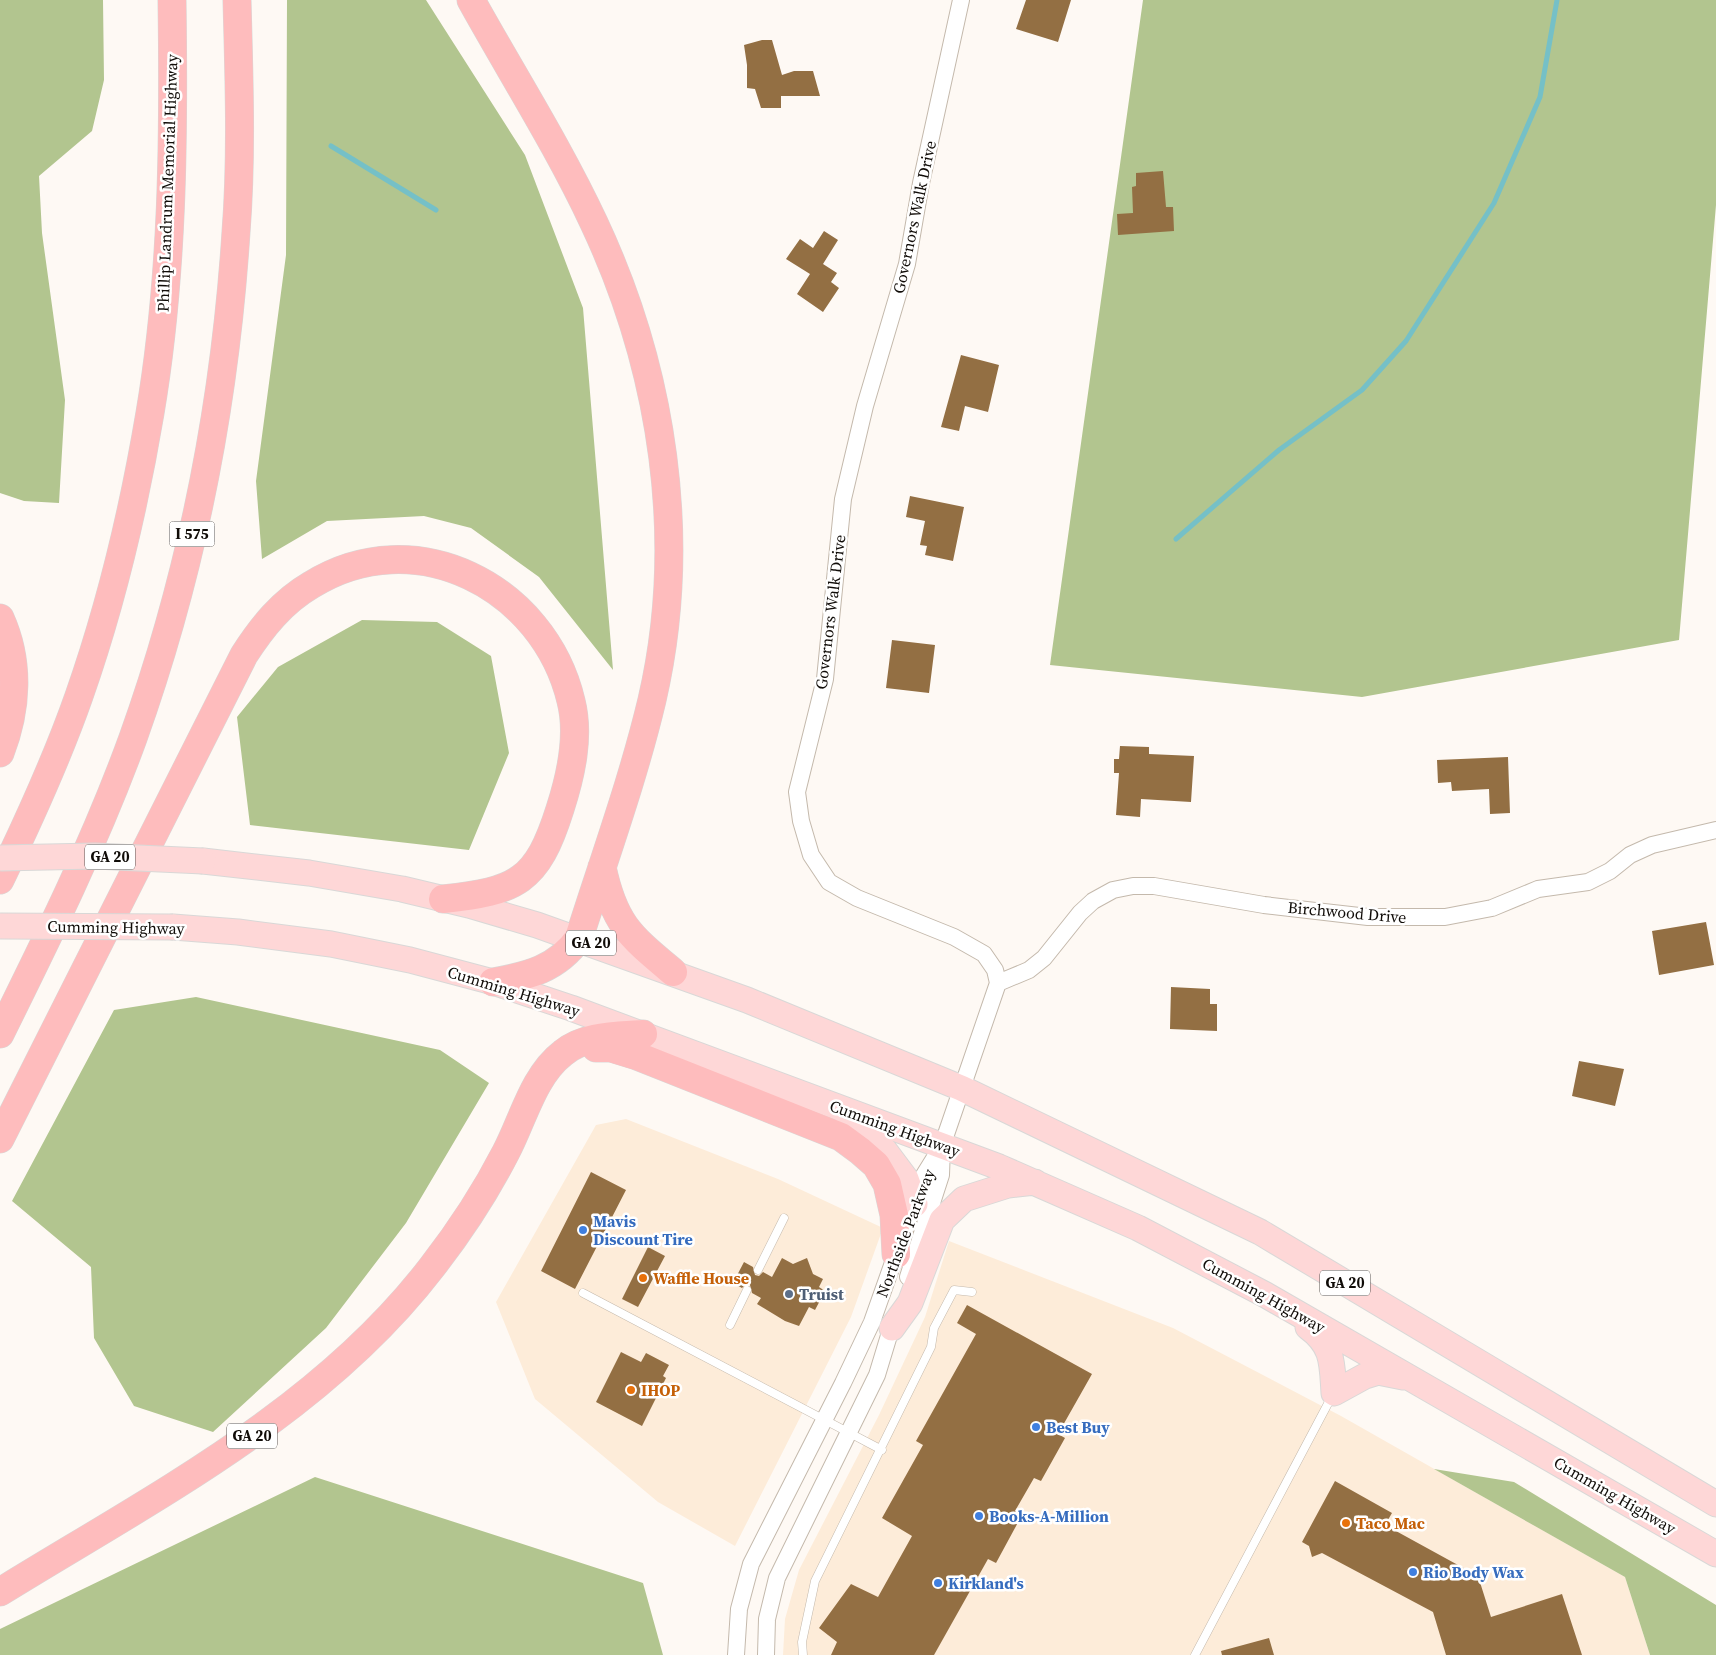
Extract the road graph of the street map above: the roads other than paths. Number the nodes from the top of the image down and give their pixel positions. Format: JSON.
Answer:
{"nodes":[{"id":1,"x":172,"y":0,"type":"edge"},
{"id":2,"x":237,"y":0,"type":"edge"},
{"id":3,"x":471,"y":0,"type":"edge"},
{"id":4,"x":961,"y":0,"type":"edge"},
{"id":5,"x":0,"y":618,"type":"edge"},
{"id":6,"x":0,"y":753,"type":"edge"},
{"id":7,"x":1716,"y":830,"type":"edge"},
{"id":8,"x":9,"y":858,"type":"edge"},
{"id":9,"x":602,"y":866,"type":"junction"},
{"id":10,"x":0,"y":880,"type":"edge"},
{"id":11,"x":443,"y":899,"type":"junction"},
{"id":12,"x":0,"y":926,"type":"edge"},
{"id":13,"x":579,"y":938,"type":"junction"},
{"id":14,"x":673,"y":972,"type":"junction"},
{"id":15,"x":494,"y":982,"type":"junction"},
{"id":16,"x":998,"y":983,"type":"junction"},
{"id":17,"x":0,"y":1034,"type":"edge"},
{"id":18,"x":643,"y":1034,"type":"junction"},
{"id":19,"x":960,"y":1088,"type":"junction"},
{"id":20,"x":844,"y":1110,"type":"junction"},
{"id":21,"x":0,"y":1139,"type":"edge"},
{"id":22,"x":942,"y":1146,"type":"junction"},
{"id":23,"x":506,"y":1153,"type":"junction"},
{"id":24,"x":1035,"y":1182,"type":"junction"},
{"id":25,"x":915,"y":1204,"type":"junction"},
{"id":26,"x":784,"y":1218,"type":"dead end"},
{"id":27,"x":896,"y":1254,"type":"junction"},
{"id":28,"x":758,"y":1270,"type":"dead end"},
{"id":29,"x":747,"y":1290,"type":"dead end"},
{"id":30,"x":972,"y":1292,"type":"dead end"},
{"id":31,"x":583,"y":1293,"type":"dead end"},
{"id":32,"x":1264,"y":1294,"type":"junction"},
{"id":33,"x":730,"y":1325,"type":"dead end"},
{"id":34,"x":892,"y":1328,"type":"junction"},
{"id":35,"x":1410,"y":1378,"type":"junction"},
{"id":36,"x":1334,"y":1394,"type":"junction"},
{"id":37,"x":824,"y":1420,"type":"junction"},
{"id":38,"x":849,"y":1433,"type":"junction"},
{"id":39,"x":882,"y":1450,"type":"junction"},
{"id":40,"x":1716,"y":1504,"type":"edge"},
{"id":41,"x":1716,"y":1554,"type":"edge"},
{"id":42,"x":0,"y":1592,"type":"edge"},
{"id":43,"x":736,"y":1655,"type":"edge"},
{"id":44,"x":766,"y":1655,"type":"edge"},
{"id":45,"x":803,"y":1655,"type":"edge"},
{"id":46,"x":1195,"y":1655,"type":"edge"}],
"edges":[{"from":1,"to":10,"type":"highway","name":"Phillip Landrum Memorial Highway"},
{"from":2,"to":17,"type":"highway","number":"I 575"},
{"from":3,"to":9,"type":"highway"},
{"from":4,"to":16,"type":"street","name":"Governors Walk Drive"},
{"from":5,"to":6,"type":"highway"},
{"from":7,"to":16,"type":"street","name":"Birchwood Drive"},
{"from":8,"to":11,"type":"main road","number":"GA 20","bridge":true},
{"from":9,"to":13,"type":"highway"},
{"from":9,"to":14,"type":"highway"},
{"from":11,"to":13,"type":"main road","number":"GA 20"},
{"from":11,"to":21,"type":"highway"},
{"from":12,"to":15,"type":"main road","name":"Cumming Highway","bridge":true},
{"from":13,"to":14,"type":"main road","number":"GA 20"},
{"from":13,"to":15,"type":"highway"},
{"from":14,"to":19,"type":"main road","number":"GA 20"},
{"from":15,"to":18,"type":"main road","name":"Cumming Highway"},
{"from":16,"to":19,"type":"street"},
{"from":18,"to":20,"type":"main road","name":"Cumming Highway","number":"GA 20"},
{"from":18,"to":23,"type":"highway","number":"GA 20"},
{"from":19,"to":22,"type":"street"},
{"from":19,"to":40,"type":"main road","number":"GA 20"},
{"from":20,"to":22,"type":"main road","name":"Cumming Highway","number":"GA 20"},
{"from":20,"to":25,"type":"main road"},
{"from":22,"to":24,"type":"main road","name":"Cumming Highway","number":"GA 20"},
{"from":22,"to":25,"type":"street","name":"Northside Parkway"},
{"from":22,"to":34,"type":"street","name":"Northside Parkway"},
{"from":23,"to":27,"type":"highway"},
{"from":23,"to":42,"type":"highway","number":"GA 20"},
{"from":24,"to":32,"type":"main road","name":"Cumming Highway","number":"GA 20"},
{"from":24,"to":34,"type":"main road"},
{"from":25,"to":27,"type":"street","name":"Northside Parkway"},
{"from":26,"to":28,"type":"lane"},
{"from":27,"to":37,"type":"street","name":"Northside Parkway"},
{"from":29,"to":33,"type":"lane"},
{"from":30,"to":39,"type":"lane"},
{"from":31,"to":37,"type":"lane"},
{"from":32,"to":35,"type":"main road","name":"Cumming Highway","number":"GA 20"},
{"from":32,"to":36,"type":"main road"},
{"from":34,"to":38,"type":"street","name":"Northside Parkway"},
{"from":35,"to":36,"type":"main road"},
{"from":35,"to":41,"type":"main road","name":"Cumming Highway","number":"GA 20"},
{"from":36,"to":46,"type":"lane"},
{"from":37,"to":38,"type":"lane"},
{"from":37,"to":43,"type":"street","name":"Northside Parkway"},
{"from":38,"to":39,"type":"lane"},
{"from":38,"to":44,"type":"street","name":"Northside Parkway"},
{"from":39,"to":45,"type":"lane"}]}
